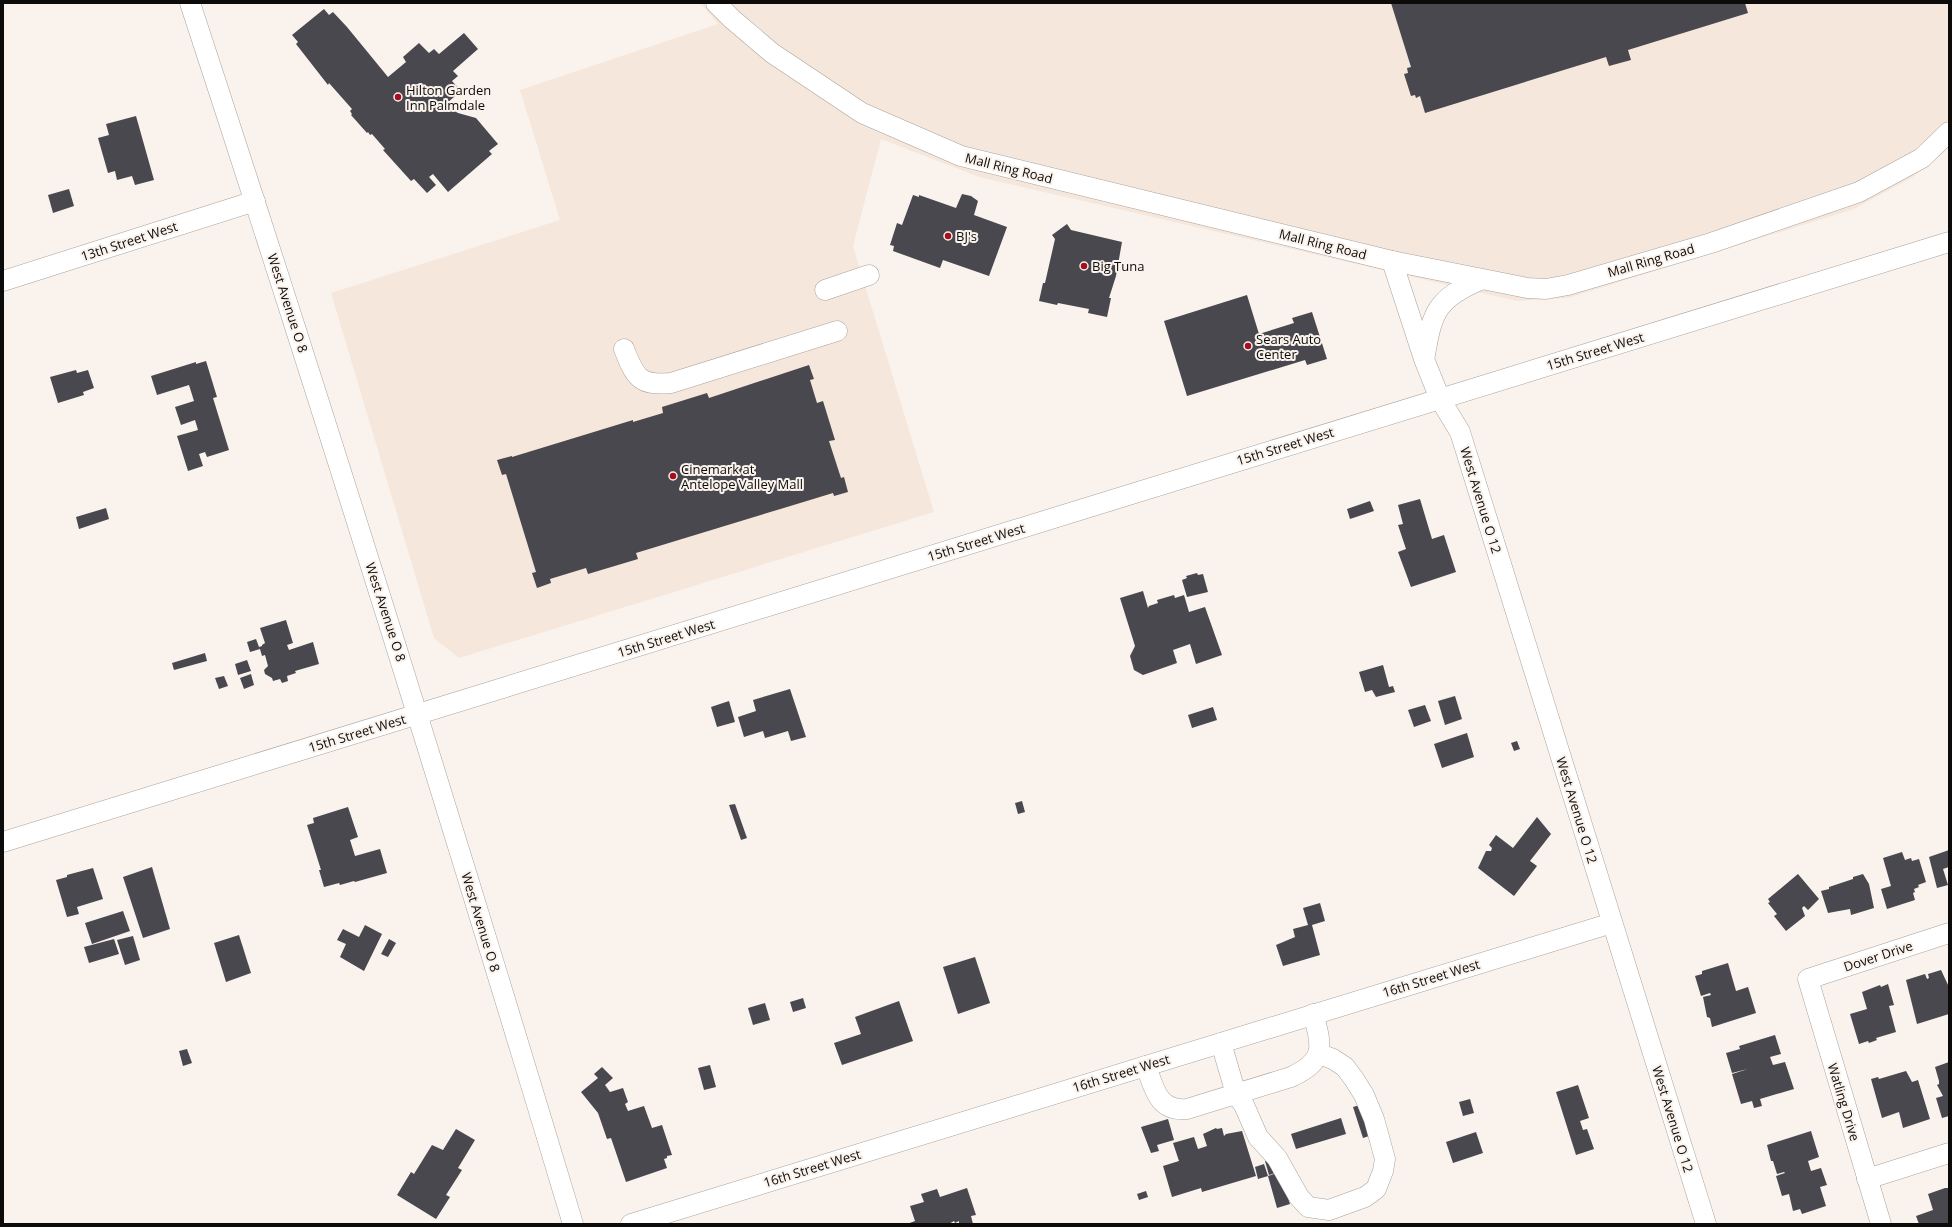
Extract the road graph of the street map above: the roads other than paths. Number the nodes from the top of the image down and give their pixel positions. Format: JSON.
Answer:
{"nodes":[{"id":1,"x":190,"y":3,"type":"edge"},
{"id":2,"x":716,"y":3,"type":"edge"},
{"id":3,"x":1949,"y":132,"type":"edge"},
{"id":4,"x":255,"y":201,"type":"junction"},
{"id":5,"x":1949,"y":242,"type":"edge"},
{"id":6,"x":1392,"y":261,"type":"junction"},
{"id":7,"x":869,"y":276,"type":"dead end"},
{"id":8,"x":1480,"y":280,"type":"junction"},
{"id":9,"x":3,"y":281,"type":"edge"},
{"id":10,"x":825,"y":290,"type":"dead end"},
{"id":11,"x":837,"y":331,"type":"dead end"},
{"id":12,"x":624,"y":349,"type":"dead end"},
{"id":13,"x":1424,"y":359,"type":"junction"},
{"id":14,"x":1440,"y":399,"type":"junction"},
{"id":15,"x":418,"y":714,"type":"junction"},
{"id":16,"x":3,"y":842,"type":"edge"},
{"id":17,"x":1612,"y":923,"type":"junction"},
{"id":18,"x":1949,"y":933,"type":"edge"},
{"id":19,"x":1808,"y":979,"type":"joint"},
{"id":20,"x":1313,"y":1014,"type":"junction"},
{"id":21,"x":1221,"y":1042,"type":"junction"},
{"id":22,"x":1319,"y":1054,"type":"junction"},
{"id":23,"x":1146,"y":1066,"type":"junction"},
{"id":24,"x":1236,"y":1094,"type":"junction"},
{"id":25,"x":1949,"y":1153,"type":"edge"},
{"id":26,"x":1867,"y":1179,"type":"junction"},
{"id":27,"x":573,"y":1224,"type":"edge"},
{"id":28,"x":631,"y":1224,"type":"edge"},
{"id":29,"x":1706,"y":1224,"type":"edge"},
{"id":30,"x":1881,"y":1224,"type":"edge"}],
"edges":[{"from":1,"to":4,"type":"street","name":"West Avenue O 8"},
{"from":2,"to":6,"type":"street","name":"Mall Ring Road"},
{"from":3,"to":8,"type":"street","name":"Mall Ring Road"},
{"from":4,"to":9,"type":"street","name":"13th Street West"},
{"from":4,"to":15,"type":"street","name":"West Avenue O 8"},
{"from":5,"to":14,"type":"street","name":"15th Street West"},
{"from":6,"to":8,"type":"street","name":"Mall Ring Road"},
{"from":6,"to":13,"type":"street","name":"West Avenue O 12"},
{"from":7,"to":10,"type":"street"},
{"from":8,"to":13,"type":"street"},
{"from":11,"to":12,"type":"street"},
{"from":13,"to":14,"type":"street","name":"West Avenue O 12"},
{"from":14,"to":15,"type":"street","name":"15th Street West"},
{"from":14,"to":17,"type":"street","name":"West Avenue O 12"},
{"from":15,"to":16,"type":"street","name":"15th Street West"},
{"from":15,"to":27,"type":"street","name":"West Avenue O 8"},
{"from":17,"to":20,"type":"street","name":"16th Street West"},
{"from":17,"to":29,"type":"street","name":"West Avenue O 12"},
{"from":18,"to":19,"type":"street","name":"Dover Drive"},
{"from":19,"to":26,"type":"street","name":"Watling Drive"},
{"from":20,"to":21,"type":"street","name":"16th Street West"},
{"from":20,"to":22,"type":"street"},
{"from":21,"to":23,"type":"street","name":"16th Street West"},
{"from":21,"to":24,"type":"street"},
{"from":22,"to":24,"type":"street"},
{"from":22,"to":24,"type":"street"},
{"from":23,"to":24,"type":"street"},
{"from":23,"to":28,"type":"street","name":"16th Street West"},
{"from":25,"to":26,"type":"street"},
{"from":26,"to":30,"type":"street","name":"Watling Drive"}]}
